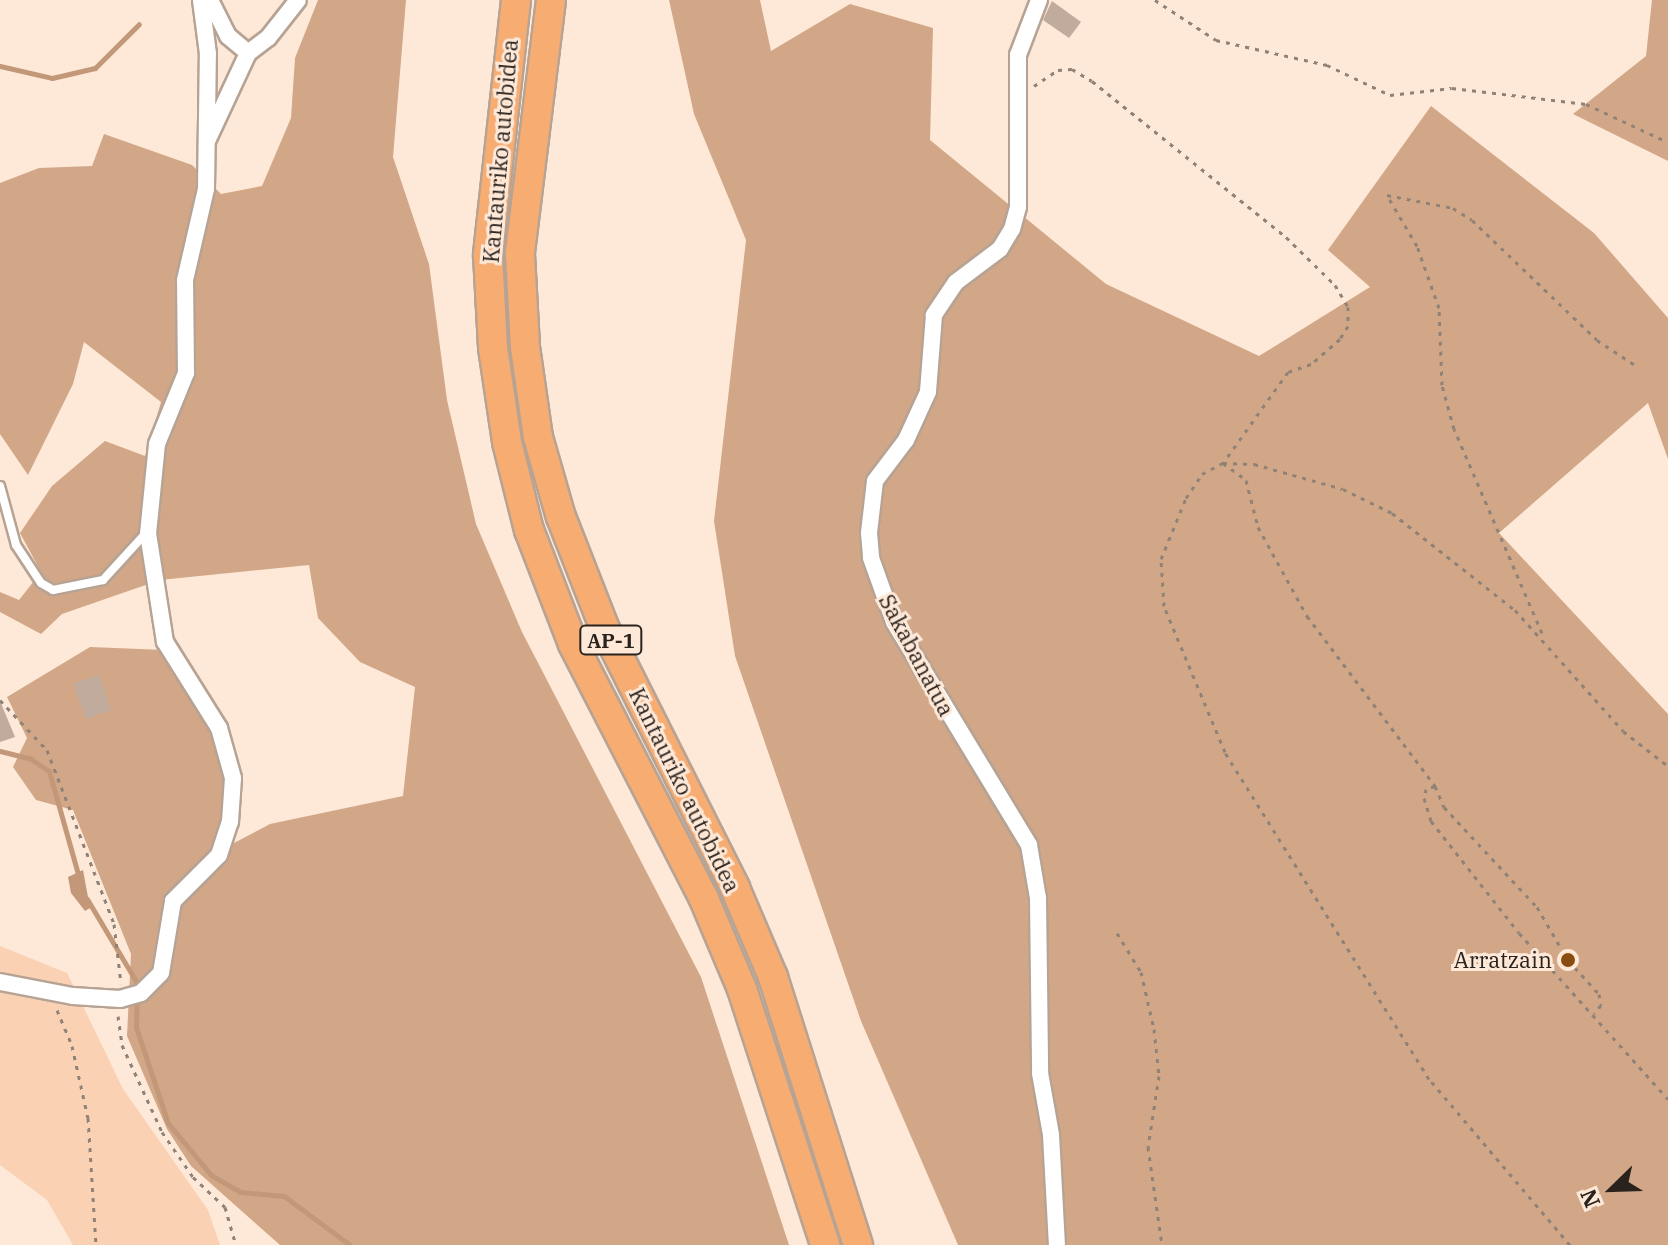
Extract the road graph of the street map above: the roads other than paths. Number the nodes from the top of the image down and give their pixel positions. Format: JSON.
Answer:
{"nodes":[{"id":1,"x":201,"y":0,"type":"edge"},
{"id":2,"x":210,"y":0,"type":"edge"},
{"id":3,"x":298,"y":0,"type":"edge"},
{"id":4,"x":516,"y":0,"type":"edge"},
{"id":5,"x":551,"y":0,"type":"edge"},
{"id":6,"x":1039,"y":0,"type":"edge"},
{"id":7,"x":248,"y":53,"type":"junction"},
{"id":8,"x":204,"y":150,"type":"junction"},
{"id":9,"x":0,"y":486,"type":"edge"},
{"id":10,"x":1,"y":498,"type":"edge"},
{"id":11,"x":149,"y":529,"type":"junction"},
{"id":12,"x":0,"y":982,"type":"edge"},
{"id":13,"x":825,"y":1245,"type":"edge"},
{"id":14,"x":858,"y":1245,"type":"edge"},
{"id":15,"x":1057,"y":1245,"type":"edge"}],
"edges":[{"from":1,"to":8,"type":"street"},
{"from":2,"to":7,"type":"street"},
{"from":3,"to":7,"type":"street"},
{"from":4,"to":13,"type":"highway","name":"Kantauriko autobidea"},
{"from":5,"to":14,"type":"highway","name":"Kantauriko autobidea","number":"AP-1"},
{"from":6,"to":15,"type":"street","name":"Sakabanatua"},
{"from":7,"to":8,"type":"street"},
{"from":8,"to":11,"type":"street"},
{"from":9,"to":10,"type":"lane"},
{"from":10,"to":11,"type":"lane"},
{"from":11,"to":12,"type":"street"}]}
